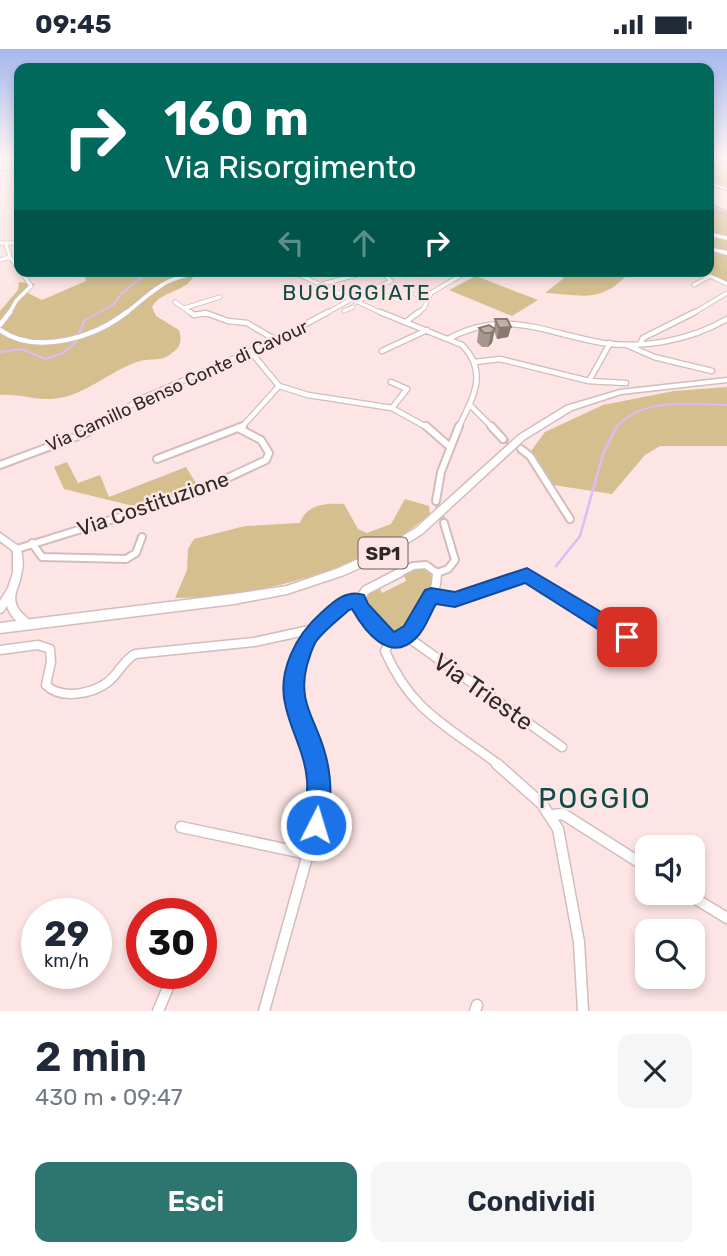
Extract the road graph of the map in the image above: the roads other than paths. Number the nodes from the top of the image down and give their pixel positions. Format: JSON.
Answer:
{"nodes":[{"id":1,"x":0,"y":243,"type":"edge"},
{"id":2,"x":14,"y":244,"type":"edge"},
{"id":3,"x":6,"y":245,"type":"junction"},
{"id":4,"x":10,"y":257,"type":"junction"},
{"id":5,"x":0,"y":260,"type":"edge"},
{"id":6,"x":14,"y":262,"type":"edge"},
{"id":7,"x":25,"y":277,"type":"edge"},
{"id":8,"x":182,"y":277,"type":"edge"},
{"id":9,"x":303,"y":277,"type":"edge"},
{"id":10,"x":349,"y":277,"type":"edge"},
{"id":11,"x":387,"y":277,"type":"edge"},
{"id":12,"x":457,"y":277,"type":"edge"},
{"id":13,"x":708,"y":277,"type":"edge"},
{"id":14,"x":319,"y":285,"type":"junction"},
{"id":15,"x":694,"y":285,"type":"dead end"},
{"id":16,"x":376,"y":292,"type":"junction"},
{"id":17,"x":727,"y":293,"type":"edge"},
{"id":18,"x":416,"y":294,"type":"dead end"},
{"id":19,"x":220,"y":297,"type":"dead end"},
{"id":20,"x":429,"y":298,"type":"junction"},
{"id":21,"x":399,"y":300,"type":"dead end"},
{"id":22,"x":176,"y":302,"type":"dead end"},
{"id":23,"x":351,"y":306,"type":"junction"},
{"id":24,"x":185,"y":308,"type":"junction"},
{"id":25,"x":727,"y":319,"type":"edge"},
{"id":26,"x":407,"y":321,"type":"junction"},
{"id":27,"x":0,"y":328,"type":"edge"},
{"id":28,"x":427,"y":330,"type":"junction"},
{"id":29,"x":448,"y":338,"type":"junction"},
{"id":30,"x":276,"y":340,"type":"junction"},
{"id":31,"x":641,"y":342,"type":"junction"},
{"id":32,"x":610,"y":343,"type":"junction"},
{"id":33,"x":627,"y":345,"type":"junction"},
{"id":34,"x":382,"y":351,"type":"dead end"},
{"id":35,"x":251,"y":352,"type":"junction"},
{"id":36,"x":475,"y":362,"type":"junction"},
{"id":37,"x":712,"y":371,"type":"dead end"},
{"id":38,"x":727,"y":380,"type":"edge"},
{"id":39,"x":589,"y":381,"type":"junction"},
{"id":40,"x":391,"y":382,"type":"dead end"},
{"id":41,"x":626,"y":383,"type":"dead end"},
{"id":42,"x":279,"y":386,"type":"junction"},
{"id":43,"x":470,"y":405,"type":"junction"},
{"id":44,"x":392,"y":408,"type":"junction"},
{"id":45,"x":240,"y":429,"type":"junction"},
{"id":46,"x":503,"y":439,"type":"tunnel mouth"},
{"id":47,"x":450,"y":447,"type":"junction"},
{"id":48,"x":521,"y":449,"type":"tunnel mouth"},
{"id":49,"x":157,"y":459,"type":"dead end"},
{"id":50,"x":0,"y":465,"type":"edge"},
{"id":51,"x":436,"y":501,"type":"tunnel mouth"},
{"id":52,"x":570,"y":519,"type":"dead end"},
{"id":53,"x":444,"y":523,"type":"tunnel mouth"},
{"id":54,"x":0,"y":536,"type":"edge"},
{"id":55,"x":142,"y":537,"type":"dead end"},
{"id":56,"x":32,"y":543,"type":"junction"},
{"id":57,"x":17,"y":549,"type":"junction"},
{"id":58,"x":437,"y":573,"type":"junction"},
{"id":59,"x":431,"y":596,"type":"junction"},
{"id":60,"x":9,"y":597,"type":"junction"},
{"id":61,"x":358,"y":601,"type":"junction"},
{"id":62,"x":0,"y":609,"type":"edge"},
{"id":63,"x":29,"y":625,"type":"junction"},
{"id":64,"x":0,"y":628,"type":"edge"},
{"id":65,"x":316,"y":628,"type":"junction"},
{"id":66,"x":406,"y":636,"type":"junction"},
{"id":67,"x":390,"y":641,"type":"junction"},
{"id":68,"x":0,"y":650,"type":"edge"},
{"id":69,"x":650,"y":651,"type":"dead end"},
{"id":70,"x":562,"y":747,"type":"dead end"},
{"id":71,"x":552,"y":815,"type":"junction"},
{"id":72,"x":181,"y":827,"type":"dead end"},
{"id":73,"x":307,"y":854,"type":"junction"},
{"id":74,"x":635,"y":860,"type":"edge"},
{"id":75,"x":705,"y":905,"type":"edge"},
{"id":76,"x":727,"y":918,"type":"edge"},
{"id":77,"x":167,"y":991,"type":"dead end"},
{"id":78,"x":158,"y":1011,"type":"edge"},
{"id":79,"x":264,"y":1011,"type":"edge"},
{"id":80,"x":583,"y":1011,"type":"edge"}],
"edges":[{"from":1,"to":3,"type":"street"},
{"from":2,"to":3,"type":"street"},
{"from":3,"to":4,"type":"street"},
{"from":4,"to":5,"type":"street"},
{"from":4,"to":6,"type":"street"},
{"from":7,"to":27,"type":"street"},
{"from":8,"to":27,"type":"street"},
{"from":9,"to":14,"type":"street"},
{"from":10,"to":14,"type":"street"},
{"from":11,"to":16,"type":"street","name":"Via Camillo Benso Conte di Cavour"},
{"from":12,"to":20,"type":"street"},
{"from":13,"to":15,"type":"street"},
{"from":14,"to":23,"type":"street"},
{"from":16,"to":21,"type":"street"},
{"from":16,"to":23,"type":"street","name":"Via Camillo Benso Conte di Cavour"},
{"from":17,"to":31,"type":"street"},
{"from":18,"to":20,"type":"street"},
{"from":19,"to":24,"type":"street"},
{"from":20,"to":26,"type":"street"},
{"from":22,"to":24,"type":"street"},
{"from":23,"to":26,"type":"street"},
{"from":23,"to":30,"type":"street","name":"Via Camillo Benso Conte di Cavour"},
{"from":24,"to":30,"type":"street"},
{"from":25,"to":31,"type":"street"},
{"from":26,"to":28,"type":"street"},
{"from":28,"to":29,"type":"street"},
{"from":28,"to":34,"type":"street"},
{"from":29,"to":32,"type":"street"},
{"from":29,"to":36,"type":"street"},
{"from":30,"to":35,"type":"street","name":"Via Camillo Benso Conte di Cavour"},
{"from":31,"to":33,"type":"street"},
{"from":32,"to":33,"type":"street"},
{"from":32,"to":39,"type":"street"},
{"from":33,"to":37,"type":"street"},
{"from":35,"to":42,"type":"street"},
{"from":35,"to":50,"type":"street","name":"Via Camillo Benso Conte di Cavour"},
{"from":36,"to":39,"type":"street"},
{"from":36,"to":43,"type":"street"},
{"from":38,"to":63,"type":"main road","number":"SP1"},
{"from":39,"to":41,"type":"street"},
{"from":40,"to":44,"type":"street"},
{"from":42,"to":44,"type":"street"},
{"from":42,"to":45,"type":"street","name":"Via Costituzione"},
{"from":43,"to":46,"type":"street"},
{"from":43,"to":47,"type":"street"},
{"from":44,"to":47,"type":"street"},
{"from":45,"to":49,"type":"street","name":"Via Costituzione"},
{"from":45,"to":56,"type":"street","name":"Via Costituzione"},
{"from":47,"to":51,"type":"street"},
{"from":48,"to":52,"type":"street"},
{"from":53,"to":58,"type":"street"},
{"from":54,"to":57,"type":"main road"},
{"from":55,"to":56,"type":"street","name":"Via Costituzione"},
{"from":56,"to":57,"type":"street","name":"Via Costituzione"},
{"from":57,"to":60,"type":"main road"},
{"from":58,"to":59,"type":"street"},
{"from":58,"to":61,"type":"street"},
{"from":59,"to":66,"type":"street"},
{"from":59,"to":69,"type":"street"},
{"from":60,"to":62,"type":"main road"},
{"from":60,"to":63,"type":"main road"},
{"from":61,"to":65,"type":"street"},
{"from":61,"to":67,"type":"street"},
{"from":63,"to":64,"type":"main road","number":"SP1"},
{"from":65,"to":68,"type":"street"},
{"from":65,"to":73,"type":"street"},
{"from":66,"to":67,"type":"street"},
{"from":66,"to":70,"type":"street","name":"Via Trieste"},
{"from":67,"to":71,"type":"street"},
{"from":71,"to":74,"type":"street"},
{"from":71,"to":80,"type":"street"},
{"from":72,"to":73,"type":"street"},
{"from":73,"to":79,"type":"street"},
{"from":75,"to":76,"type":"street"},
{"from":77,"to":78,"type":"street"}]}
